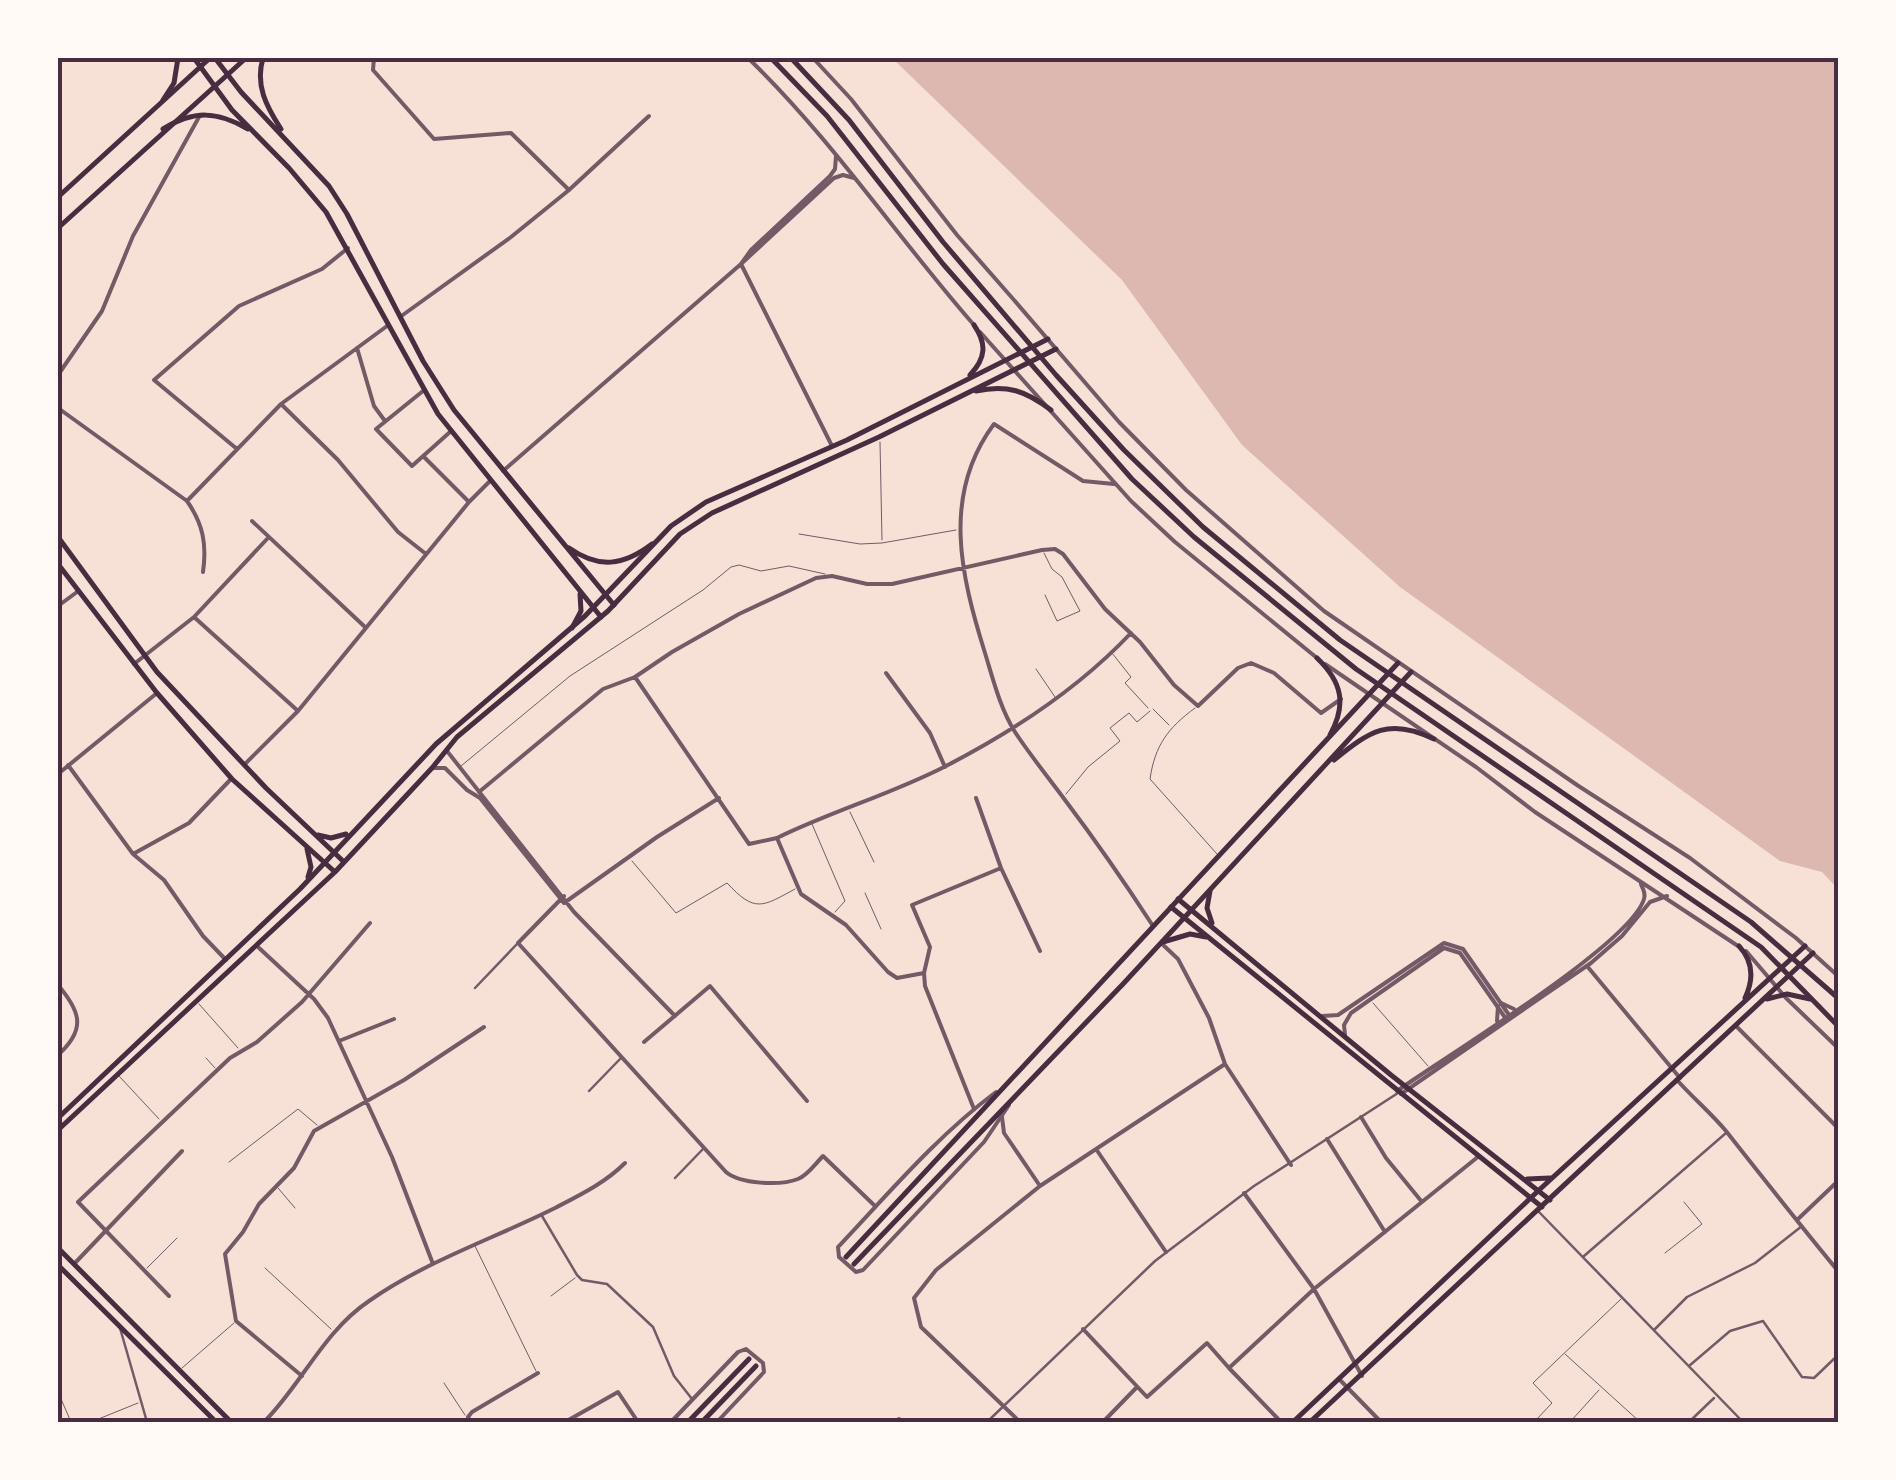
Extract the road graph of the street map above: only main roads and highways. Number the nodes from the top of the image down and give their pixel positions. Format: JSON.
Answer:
{"nodes":[{"id":1,"x":178,"y":58,"type":"edge"},
{"id":2,"x":194,"y":58,"type":"edge"},
{"id":3,"x":212,"y":58,"type":"edge"},
{"id":4,"x":246,"y":58,"type":"edge"},
{"id":5,"x":263,"y":58,"type":"edge"},
{"id":6,"x":770,"y":58,"type":"edge"},
{"id":7,"x":791,"y":58,"type":"edge"},
{"id":8,"x":200,"y":66,"type":"junction"},
{"id":9,"x":226,"y":74,"type":"junction"},
{"id":10,"x":213,"y":85,"type":"junction"},
{"id":11,"x":162,"y":100,"type":"junction"},
{"id":12,"x":163,"y":129,"type":"junction"},
{"id":13,"x":256,"y":134,"type":"junction"},
{"id":14,"x":288,"y":140,"type":"junction"},
{"id":15,"x":58,"y":197,"type":"edge"},
{"id":16,"x":58,"y":228,"type":"edge"},
{"id":17,"x":974,"y":325,"type":"road end"},
{"id":18,"x":1048,"y":339,"type":"road end"},
{"id":19,"x":1032,"y":346,"type":"junction"},
{"id":20,"x":1056,"y":349,"type":"road end"},
{"id":21,"x":1020,"y":352,"type":"junction"},
{"id":22,"x":1041,"y":356,"type":"junction"},
{"id":23,"x":1028,"y":362,"type":"junction"},
{"id":24,"x":966,"y":379,"type":"junction"},
{"id":25,"x":964,"y":394,"type":"junction"},
{"id":26,"x":1051,"y":410,"type":"road end"},
{"id":27,"x":58,"y":538,"type":"edge"},
{"id":28,"x":561,"y":541,"type":"junction"},
{"id":29,"x":652,"y":544,"type":"junction"},
{"id":30,"x":58,"y":564,"type":"edge"},
{"id":31,"x":576,"y":587,"type":"junction"},
{"id":32,"x":606,"y":595,"type":"junction"},
{"id":33,"x":614,"y":604,"type":"junction"},
{"id":34,"x":594,"y":608,"type":"junction"},
{"id":35,"x":601,"y":617,"type":"junction"},
{"id":36,"x":572,"y":628,"type":"junction"},
{"id":37,"x":1317,"y":658,"type":"road end"},
{"id":38,"x":1398,"y":663,"type":"road end"},
{"id":39,"x":1412,"y":672,"type":"road end"},
{"id":40,"x":1388,"y":674,"type":"junction"},
{"id":41,"x":1401,"y":684,"type":"junction"},
{"id":42,"x":1378,"y":685,"type":"junction"},
{"id":43,"x":1391,"y":694,"type":"junction"},
{"id":44,"x":1434,"y":739,"type":"road end"},
{"id":45,"x":1323,"y":746,"type":"junction"},
{"id":46,"x":1320,"y":771,"type":"junction"},
{"id":47,"x":356,"y":826,"type":"junction"},
{"id":48,"x":314,"y":833,"type":"junction"},
{"id":49,"x":302,"y":842,"type":"junction"},
{"id":50,"x":333,"y":851,"type":"junction"},
{"id":51,"x":323,"y":862,"type":"junction"},
{"id":52,"x":344,"y":862,"type":"junction"},
{"id":53,"x":334,"y":872,"type":"junction"},
{"id":54,"x":1212,"y":888,"type":"junction"},
{"id":55,"x":300,"y":889,"type":"junction"},
{"id":56,"x":1178,"y":899,"type":"junction"},
{"id":57,"x":1171,"y":907,"type":"junction"},
{"id":58,"x":1192,"y":910,"type":"junction"},
{"id":59,"x":1184,"y":918,"type":"junction"},
{"id":60,"x":1216,"y":930,"type":"junction"},
{"id":61,"x":1209,"y":938,"type":"junction"},
{"id":62,"x":1161,"y":944,"type":"junction"},
{"id":63,"x":1738,"y":946,"type":"road end"},
{"id":64,"x":1805,"y":946,"type":"road end"},
{"id":65,"x":1814,"y":953,"type":"road end"},
{"id":66,"x":1794,"y":956,"type":"junction"},
{"id":67,"x":1802,"y":964,"type":"junction"},
{"id":68,"x":1781,"y":967,"type":"junction"},
{"id":69,"x":1789,"y":976,"type":"junction"},
{"id":70,"x":1838,"y":998,"type":"edge"},
{"id":71,"x":1812,"y":1000,"type":"junction"},
{"id":72,"x":1761,"y":1003,"type":"junction"},
{"id":73,"x":1740,"y":1004,"type":"junction"},
{"id":74,"x":1838,"y":1026,"type":"edge"},
{"id":75,"x":58,"y":1118,"type":"edge"},
{"id":76,"x":58,"y":1130,"type":"edge"},
{"id":77,"x":1557,"y":1174,"type":"junction"},
{"id":78,"x":1522,"y":1178,"type":"junction"},
{"id":79,"x":1516,"y":1185,"type":"junction"},
{"id":80,"x":1538,"y":1190,"type":"junction"},
{"id":81,"x":1531,"y":1198,"type":"junction"},
{"id":82,"x":1550,"y":1200,"type":"junction"},
{"id":83,"x":1518,"y":1209,"type":"junction"},
{"id":84,"x":1540,"y":1209,"type":"junction"},
{"id":85,"x":58,"y":1248,"type":"edge"},
{"id":86,"x":846,"y":1257,"type":"dead end"},
{"id":87,"x":854,"y":1264,"type":"dead end"},
{"id":88,"x":58,"y":1265,"type":"edge"},
{"id":89,"x":749,"y":1359,"type":"dead end"},
{"id":90,"x":756,"y":1366,"type":"dead end"},
{"id":91,"x":216,"y":1422,"type":"edge"},
{"id":92,"x":230,"y":1422,"type":"edge"},
{"id":93,"x":688,"y":1422,"type":"edge"},
{"id":94,"x":702,"y":1422,"type":"edge"},
{"id":95,"x":1294,"y":1422,"type":"edge"},
{"id":96,"x":1310,"y":1422,"type":"edge"}],
"edges":[{"from":1,"to":11,"type":"main road"},
{"from":2,"to":8,"type":"main road"},
{"from":3,"to":8,"type":"main road"},
{"from":3,"to":9,"type":"main road"},
{"from":4,"to":9,"type":"main road"},
{"from":5,"to":14,"type":"main road"},
{"from":6,"to":21,"type":"main road"},
{"from":7,"to":19,"type":"main road"},
{"from":8,"to":10,"type":"main road"},
{"from":8,"to":11,"type":"main road"},
{"from":9,"to":10,"type":"main road"},
{"from":9,"to":14,"type":"main road"},
{"from":10,"to":12,"type":"main road"},
{"from":10,"to":13,"type":"main road"},
{"from":11,"to":15,"type":"main road"},
{"from":12,"to":13,"type":"main road"},
{"from":12,"to":16,"type":"main road"},
{"from":13,"to":31,"type":"main road"},
{"from":14,"to":28,"type":"main road"},
{"from":17,"to":24,"type":"main road"},
{"from":18,"to":19,"type":"main road"},
{"from":19,"to":21,"type":"main road"},
{"from":19,"to":22,"type":"main road"},
{"from":20,"to":22,"type":"main road"},
{"from":21,"to":23,"type":"main road"},
{"from":21,"to":24,"type":"main road"},
{"from":22,"to":23,"type":"main road"},
{"from":22,"to":40,"type":"main road"},
{"from":23,"to":25,"type":"main road"},
{"from":23,"to":42,"type":"main road"},
{"from":24,"to":29,"type":"main road"},
{"from":25,"to":26,"type":"main road"},
{"from":25,"to":33,"type":"main road"},
{"from":27,"to":48,"type":"main road"},
{"from":28,"to":29,"type":"main road"},
{"from":28,"to":32,"type":"main road"},
{"from":29,"to":32,"type":"main road"},
{"from":30,"to":49,"type":"main road"},
{"from":31,"to":34,"type":"main road"},
{"from":31,"to":36,"type":"main road"},
{"from":32,"to":33,"type":"main road"},
{"from":32,"to":34,"type":"main road"},
{"from":33,"to":35,"type":"main road"},
{"from":34,"to":35,"type":"main road"},
{"from":34,"to":36,"type":"main road"},
{"from":35,"to":52,"type":"main road"},
{"from":36,"to":47,"type":"main road"},
{"from":37,"to":45,"type":"main road"},
{"from":38,"to":40,"type":"main road"},
{"from":39,"to":41,"type":"main road"},
{"from":40,"to":41,"type":"main road"},
{"from":40,"to":42,"type":"main road"},
{"from":41,"to":43,"type":"main road"},
{"from":41,"to":66,"type":"main road"},
{"from":42,"to":43,"type":"main road"},
{"from":42,"to":45,"type":"main road"},
{"from":43,"to":46,"type":"main road"},
{"from":43,"to":68,"type":"main road"},
{"from":44,"to":46,"type":"main road"},
{"from":45,"to":56,"type":"main road"},
{"from":46,"to":54,"type":"main road"},
{"from":47,"to":48,"type":"main road"},
{"from":47,"to":50,"type":"main road"},
{"from":48,"to":50,"type":"main road"},
{"from":49,"to":51,"type":"main road"},
{"from":49,"to":55,"type":"main road"},
{"from":50,"to":51,"type":"main road"},
{"from":50,"to":52,"type":"main road"},
{"from":51,"to":53,"type":"main road"},
{"from":51,"to":55,"type":"main road"},
{"from":52,"to":53,"type":"main road"},
{"from":53,"to":76,"type":"main road"},
{"from":54,"to":58,"type":"main road"},
{"from":54,"to":60,"type":"main road"},
{"from":55,"to":75,"type":"main road"},
{"from":56,"to":57,"type":"main road"},
{"from":56,"to":58,"type":"main road"},
{"from":57,"to":59,"type":"main road"},
{"from":57,"to":86,"type":"main road"},
{"from":58,"to":59,"type":"main road"},
{"from":58,"to":60,"type":"main road"},
{"from":59,"to":61,"type":"main road"},
{"from":59,"to":62,"type":"main road"},
{"from":60,"to":78,"type":"main road"},
{"from":61,"to":62,"type":"main road"},
{"from":61,"to":79,"type":"main road"},
{"from":62,"to":87,"type":"main road"},
{"from":63,"to":73,"type":"main road"},
{"from":64,"to":66,"type":"main road"},
{"from":65,"to":67,"type":"main road"},
{"from":66,"to":67,"type":"main road"},
{"from":66,"to":68,"type":"main road"},
{"from":67,"to":69,"type":"main road"},
{"from":67,"to":70,"type":"main road"},
{"from":68,"to":69,"type":"main road"},
{"from":68,"to":73,"type":"main road"},
{"from":69,"to":71,"type":"main road"},
{"from":69,"to":72,"type":"main road"},
{"from":71,"to":72,"type":"main road"},
{"from":71,"to":74,"type":"main road"},
{"from":72,"to":82,"type":"main road"},
{"from":73,"to":77,"type":"main road"},
{"from":77,"to":78,"type":"main road"},
{"from":77,"to":80,"type":"main road"},
{"from":78,"to":80,"type":"main road"},
{"from":79,"to":81,"type":"main road"},
{"from":79,"to":83,"type":"main road"},
{"from":80,"to":81,"type":"main road"},
{"from":80,"to":82,"type":"main road"},
{"from":81,"to":83,"type":"main road"},
{"from":81,"to":84,"type":"main road"},
{"from":82,"to":84,"type":"main road"},
{"from":83,"to":95,"type":"main road"},
{"from":84,"to":96,"type":"main road"},
{"from":85,"to":92,"type":"main road"},
{"from":88,"to":91,"type":"main road"},
{"from":89,"to":93,"type":"main road"},
{"from":90,"to":94,"type":"main road"}]}
